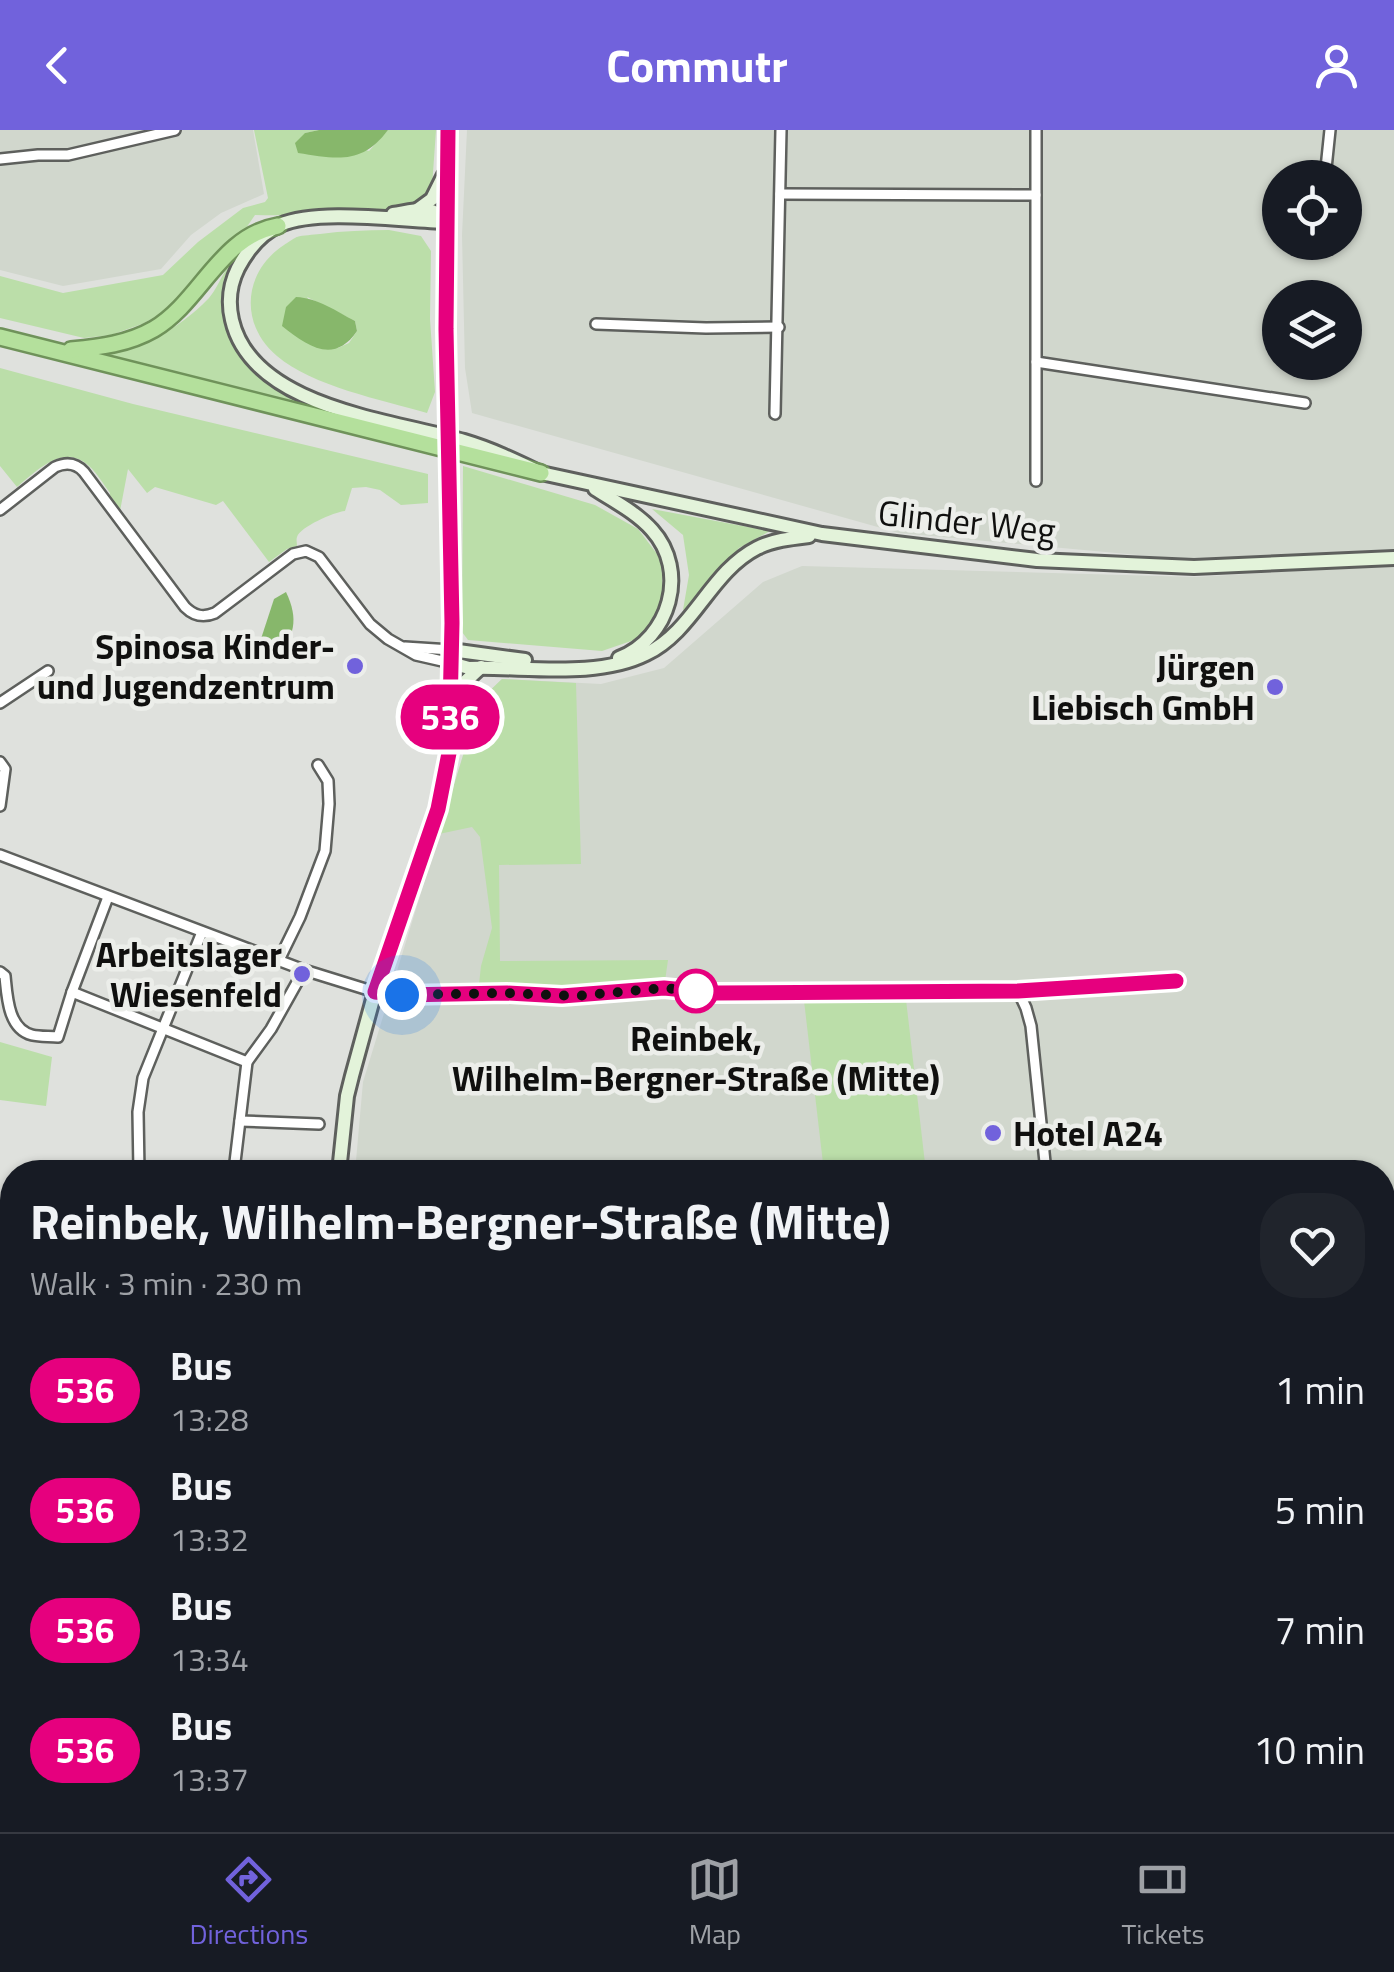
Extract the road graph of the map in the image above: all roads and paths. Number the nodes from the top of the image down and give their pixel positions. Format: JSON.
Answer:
{"nodes":[{"id":1,"x":175,"y":130,"type":"edge"},
{"id":2,"x":448,"y":130,"type":"edge"},
{"id":3,"x":780,"y":130,"type":"edge"},
{"id":4,"x":1036,"y":130,"type":"edge"},
{"id":5,"x":1330,"y":130,"type":"edge"},
{"id":6,"x":0,"y":159,"type":"edge"},
{"id":7,"x":1327,"y":160,"type":"edge"},
{"id":8,"x":447,"y":168,"type":"junction"},
{"id":9,"x":780,"y":194,"type":"junction"},
{"id":10,"x":1036,"y":195,"type":"junction"},
{"id":11,"x":417,"y":211,"type":"junction"},
{"id":12,"x":376,"y":217,"type":"junction"},
{"id":13,"x":446,"y":222,"type":"junction"},
{"id":14,"x":278,"y":226,"type":"junction"},
{"id":15,"x":596,"y":324,"type":"dead end"},
{"id":16,"x":779,"y":327,"type":"junction"},
{"id":17,"x":0,"y":338,"type":"edge"},
{"id":18,"x":57,"y":352,"type":"junction"},
{"id":19,"x":1036,"y":362,"type":"junction"},
{"id":20,"x":1306,"y":402,"type":"dead end"},
{"id":21,"x":775,"y":414,"type":"dead end"},
{"id":22,"x":541,"y":473,"type":"junction"},
{"id":23,"x":1036,"y":481,"type":"dead end"},
{"id":24,"x":589,"y":484,"type":"junction"},
{"id":25,"x":0,"y":510,"type":"edge"},
{"id":26,"x":822,"y":534,"type":"junction"},
{"id":27,"x":1394,"y":558,"type":"edge"},
{"id":28,"x":451,"y":657,"type":"junction"},
{"id":29,"x":481,"y":667,"type":"junction"},
{"id":30,"x":48,"y":671,"type":"dead end"},
{"id":31,"x":0,"y":703,"type":"edge"},
{"id":32,"x":450,"y":716,"type":"junction"},
{"id":33,"x":0,"y":762,"type":"edge"},
{"id":34,"x":318,"y":765,"type":"dead end"},
{"id":35,"x":0,"y":806,"type":"edge"},
{"id":36,"x":0,"y":856,"type":"edge"},
{"id":37,"x":108,"y":897,"type":"junction"},
{"id":38,"x":202,"y":932,"type":"junction"},
{"id":39,"x":279,"y":960,"type":"junction"},
{"id":40,"x":304,"y":970,"type":"junction"},
{"id":41,"x":0,"y":972,"type":"edge"},
{"id":42,"x":1176,"y":981,"type":"dead end"},
{"id":43,"x":1018,"y":991,"type":"junction"},
{"id":44,"x":72,"y":992,"type":"junction"},
{"id":45,"x":375,"y":992,"type":"junction"},
{"id":46,"x":163,"y":1026,"type":"junction"},
{"id":47,"x":247,"y":1062,"type":"junction"},
{"id":48,"x":240,"y":1121,"type":"junction"},
{"id":49,"x":319,"y":1124,"type":"dead end"},
{"id":50,"x":139,"y":1160,"type":"edge"},
{"id":51,"x":235,"y":1160,"type":"edge"},
{"id":52,"x":341,"y":1160,"type":"edge"},
{"id":53,"x":1045,"y":1160,"type":"edge"}],
"edges":[{"from":1,"to":6,"type":"street"},
{"from":2,"to":8,"type":"main road"},
{"from":3,"to":9,"type":"street"},
{"from":4,"to":10,"type":"street"},
{"from":5,"to":7,"type":"street"},
{"from":8,"to":11,"type":"main road"},
{"from":8,"to":13,"type":"main road"},
{"from":9,"to":10,"type":"street"},
{"from":9,"to":16,"type":"street"},
{"from":10,"to":19,"type":"street"},
{"from":11,"to":12,"type":"main road"},
{"from":11,"to":13,"type":"main road"},
{"from":12,"to":13,"type":"main road"},
{"from":12,"to":14,"type":"main road"},
{"from":13,"to":28,"type":"main road","bridge":true},
{"from":14,"to":18,"type":"highway"},
{"from":14,"to":22,"type":"main road","name":"Glinder Weg"},
{"from":15,"to":16,"type":"street"},
{"from":16,"to":21,"type":"street"},
{"from":17,"to":18,"type":"highway"},
{"from":18,"to":22,"type":"highway"},
{"from":19,"to":20,"type":"street"},
{"from":19,"to":23,"type":"street"},
{"from":22,"to":24,"type":"main road","name":"Glinder Weg"},
{"from":24,"to":26,"type":"main road","name":"Glinder Weg"},
{"from":24,"to":28,"type":"main road"},
{"from":25,"to":28,"type":"street"},
{"from":26,"to":27,"type":"main road","name":"Glinder Weg"},
{"from":26,"to":29,"type":"main road"},
{"from":28,"to":29,"type":"main road"},
{"from":28,"to":32,"type":"main road"},
{"from":29,"to":32,"type":"main road"},
{"from":30,"to":31,"type":"street"},
{"from":32,"to":45,"type":"main road"},
{"from":33,"to":35,"type":"street"},
{"from":34,"to":39,"type":"street"},
{"from":36,"to":37,"type":"street"},
{"from":37,"to":38,"type":"street"},
{"from":37,"to":44,"type":"street"},
{"from":38,"to":39,"type":"street"},
{"from":38,"to":46,"type":"street"},
{"from":39,"to":40,"type":"street"},
{"from":40,"to":45,"type":"street"},
{"from":40,"to":47,"type":"street"},
{"from":41,"to":44,"type":"street"},
{"from":42,"to":43,"type":"street"},
{"from":43,"to":45,"type":"street"},
{"from":43,"to":53,"type":"street"},
{"from":44,"to":46,"type":"street"},
{"from":45,"to":52,"type":"main road"},
{"from":46,"to":47,"type":"street"},
{"from":46,"to":50,"type":"street"},
{"from":47,"to":48,"type":"street"},
{"from":48,"to":49,"type":"street"},
{"from":48,"to":51,"type":"street"}]}
